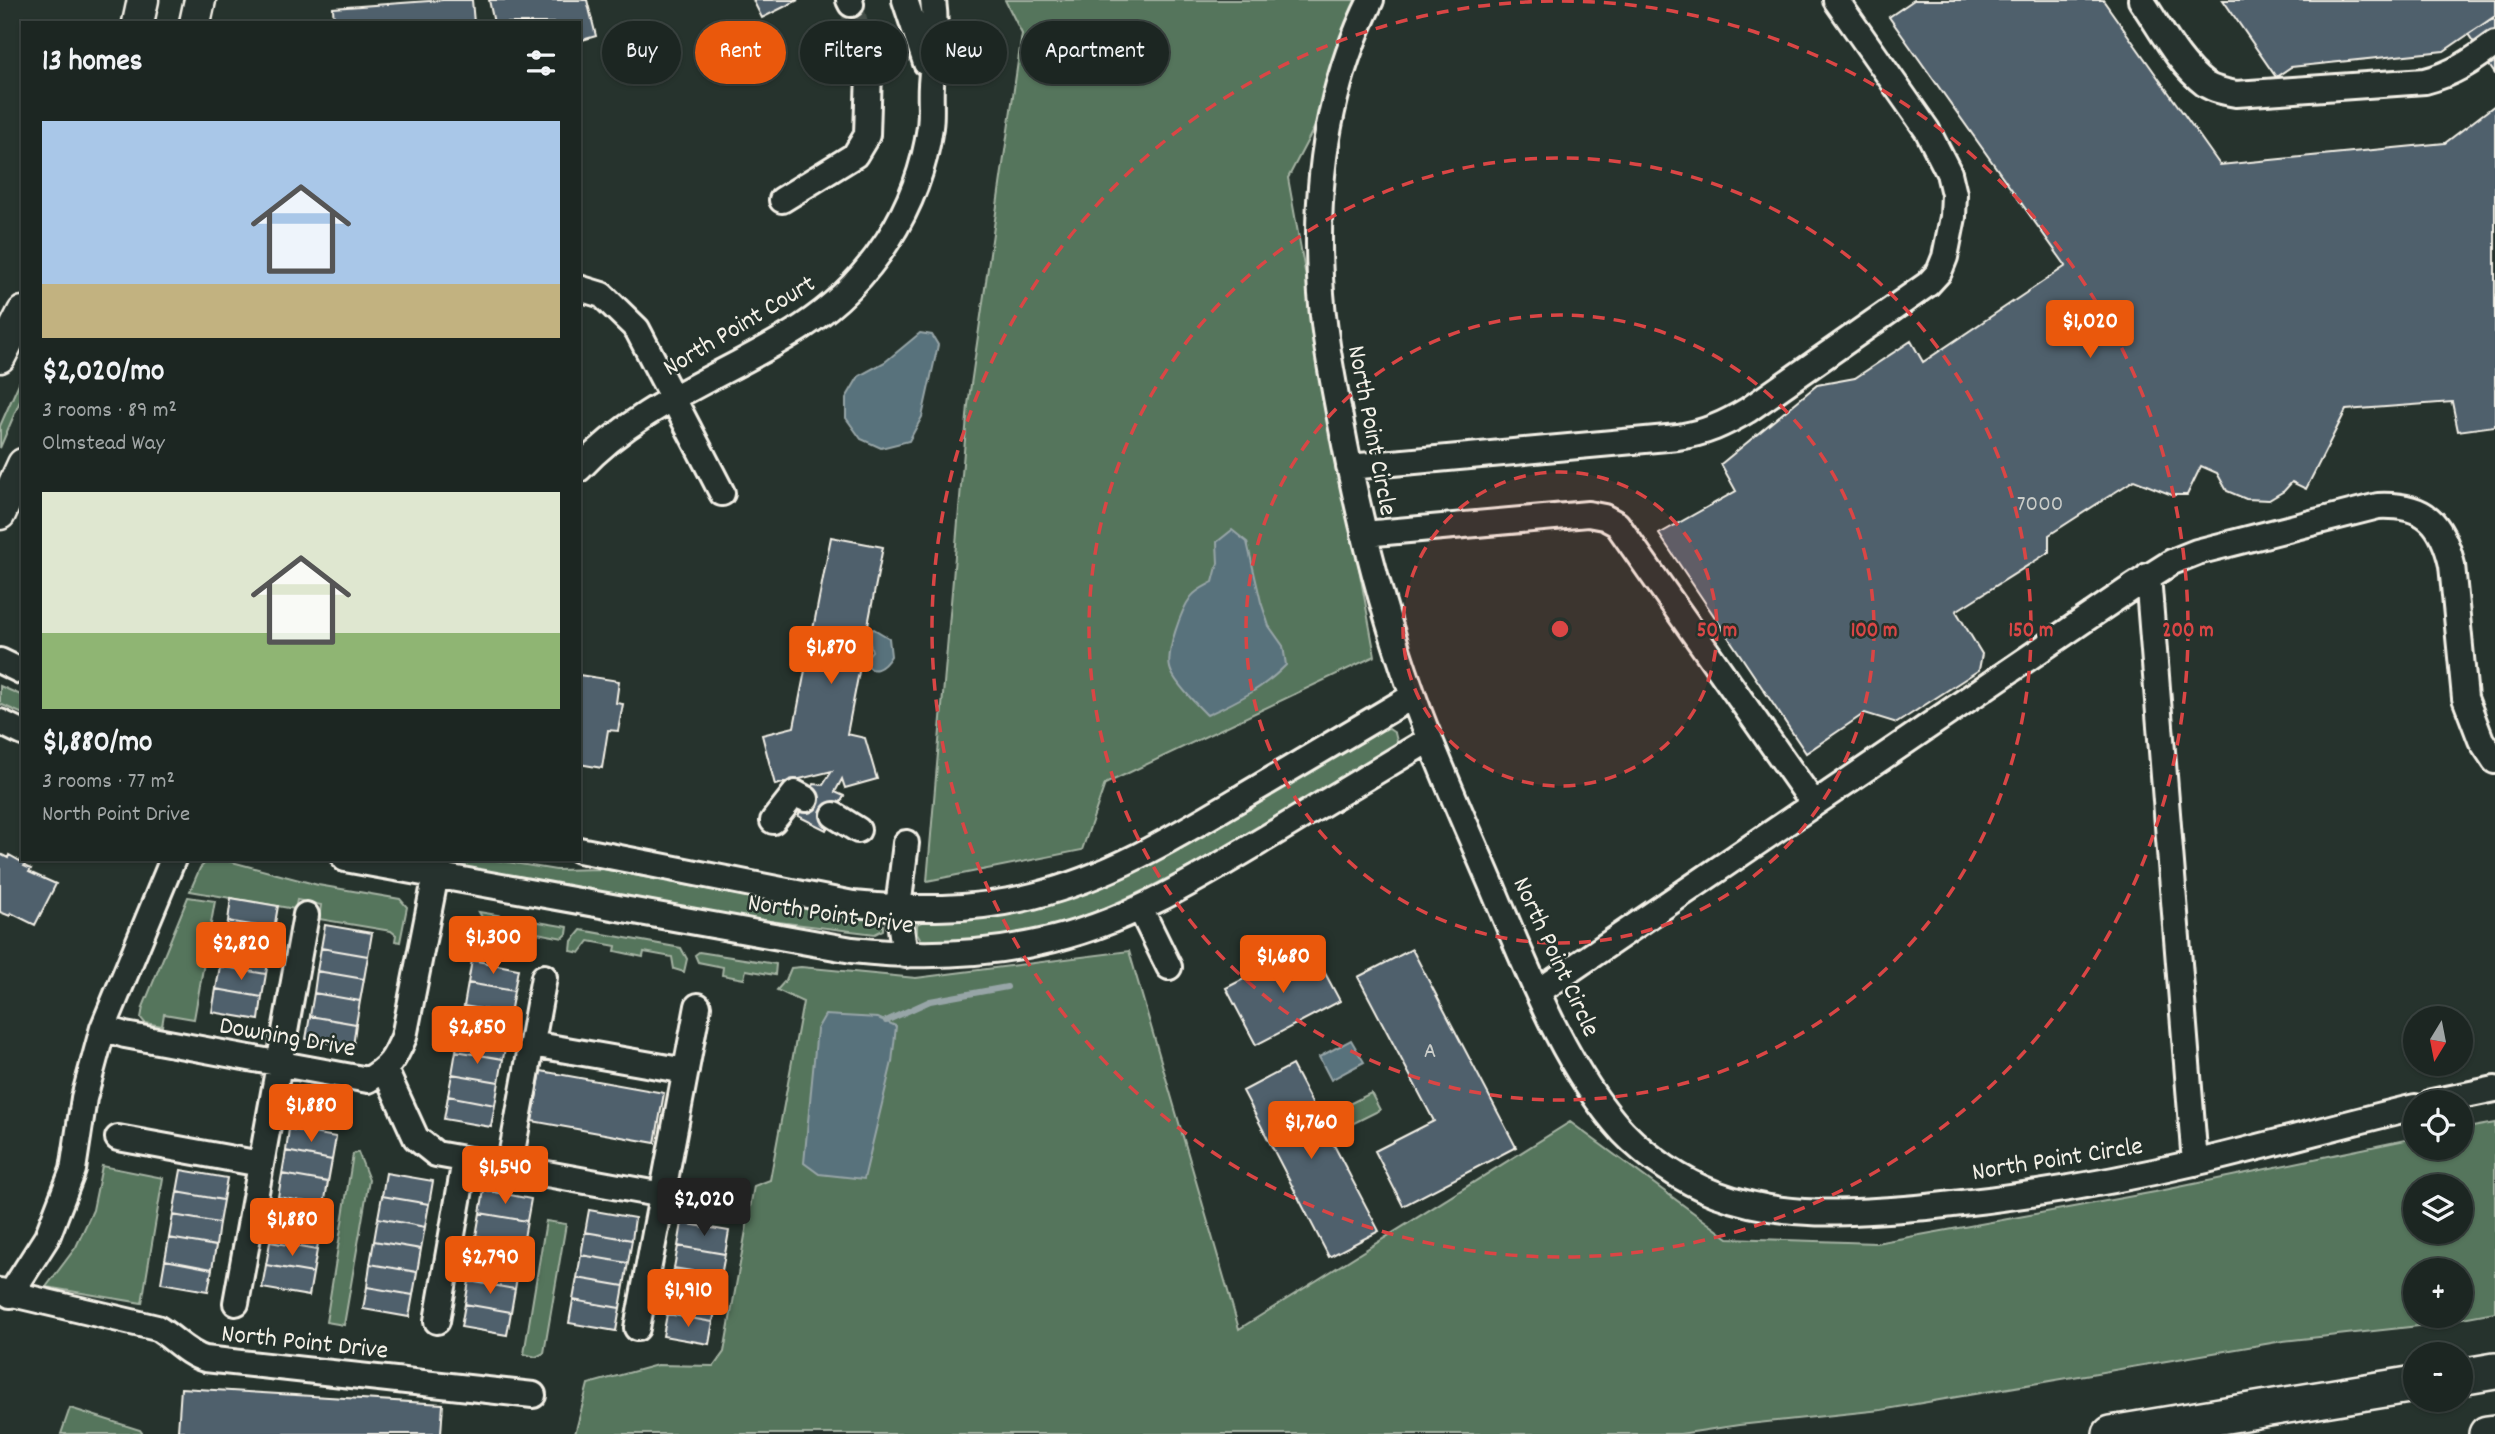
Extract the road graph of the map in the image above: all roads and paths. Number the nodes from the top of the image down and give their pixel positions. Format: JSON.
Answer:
{"nodes":[{"id":1,"x":143,"y":0,"type":"edge"},
{"id":2,"x":200,"y":0,"type":"edge"},
{"id":3,"x":905,"y":0,"type":"edge"},
{"id":4,"x":933,"y":0,"type":"edge"},
{"id":5,"x":1371,"y":0,"type":"edge"},
{"id":6,"x":1836,"y":0,"type":"edge"},
{"id":7,"x":2141,"y":0,"type":"edge"},
{"id":8,"x":138,"y":21,"type":"edge"},
{"id":9,"x":195,"y":21,"type":"edge"},
{"id":10,"x":2495,"y":44,"type":"edge"},
{"id":11,"x":869,"y":84,"type":"edge"},
{"id":12,"x":931,"y":88,"type":"junction"},
{"id":13,"x":782,"y":200,"type":"dead end"},
{"id":14,"x":581,"y":289,"type":"edge"},
{"id":15,"x":21,"y":316,"type":"edge"},
{"id":16,"x":0,"y":357,"type":"edge"},
{"id":17,"x":673,"y":397,"type":"junction"},
{"id":18,"x":581,"y":467,"type":"edge"},
{"id":19,"x":1349,"y":467,"type":"junction"},
{"id":20,"x":21,"y":468,"type":"edge"},
{"id":21,"x":722,"y":493,"type":"dead end"},
{"id":22,"x":0,"y":514,"type":"edge"},
{"id":23,"x":1364,"y":534,"type":"junction"},
{"id":24,"x":2148,"y":576,"type":"junction"},
{"id":25,"x":0,"y":661,"type":"edge"},
{"id":26,"x":21,"y":671,"type":"edge"},
{"id":27,"x":1413,"y":696,"type":"junction"},
{"id":28,"x":0,"y":722,"type":"edge"},
{"id":29,"x":21,"y":732,"type":"edge"},
{"id":30,"x":1430,"y":740,"type":"junction"},
{"id":31,"x":2495,"y":761,"type":"edge"},
{"id":32,"x":806,"y":799,"type":"dead end"},
{"id":33,"x":1814,"y":804,"type":"junction"},
{"id":34,"x":834,"y":815,"type":"dead end"},
{"id":35,"x":773,"y":821,"type":"dead end"},
{"id":36,"x":858,"y":830,"type":"dead end"},
{"id":37,"x":906,"y":843,"type":"dead end"},
{"id":38,"x":581,"y":850,"type":"edge"},
{"id":39,"x":172,"y":861,"type":"edge"},
{"id":40,"x":366,"y":861,"type":"edge"},
{"id":41,"x":438,"y":868,"type":"edge"},
{"id":42,"x":898,"y":908,"type":"junction"},
{"id":43,"x":1140,"y":908,"type":"junction"},
{"id":44,"x":306,"y":915,"type":"dead end"},
{"id":45,"x":905,"y":955,"type":"junction"},
{"id":46,"x":1169,"y":967,"type":"dead end"},
{"id":47,"x":544,"y":976,"type":"dead end"},
{"id":48,"x":1538,"y":992,"type":"junction"},
{"id":49,"x":698,"y":1006,"type":"dead end"},
{"id":50,"x":103,"y":1028,"type":"junction"},
{"id":51,"x":532,"y":1044,"type":"junction"},
{"id":52,"x":279,"y":1063,"type":"junction"},
{"id":53,"x":385,"y":1070,"type":"junction"},
{"id":54,"x":686,"y":1071,"type":"junction"},
{"id":55,"x":2495,"y":1089,"type":"edge"},
{"id":56,"x":2473,"y":1094,"type":"edge"},
{"id":57,"x":2403,"y":1110,"type":"edge"},
{"id":58,"x":118,"y":1138,"type":"dead end"},
{"id":59,"x":465,"y":1160,"type":"junction"},
{"id":60,"x":2195,"y":1163,"type":"junction"},
{"id":61,"x":261,"y":1164,"type":"junction"},
{"id":62,"x":509,"y":1167,"type":"junction"},
{"id":63,"x":663,"y":1195,"type":"junction"},
{"id":64,"x":5,"y":1293,"type":"edge"},
{"id":65,"x":236,"y":1303,"type":"dead end"},
{"id":66,"x":436,"y":1321,"type":"dead end"},
{"id":67,"x":638,"y":1328,"type":"dead end"},
{"id":68,"x":2495,"y":1371,"type":"edge"},
{"id":69,"x":2473,"y":1375,"type":"edge"},
{"id":70,"x":2403,"y":1386,"type":"edge"},
{"id":71,"x":533,"y":1395,"type":"dead end"},
{"id":72,"x":2495,"y":1433,"type":"edge"},
{"id":73,"x":2111,"y":1434,"type":"edge"},
{"id":74,"x":2487,"y":1434,"type":"edge"}],
"edges":[{"from":1,"to":8,"type":"main road"},
{"from":2,"to":9,"type":"main road"},
{"from":3,"to":12,"type":"street","name":"North Point Court"},
{"from":4,"to":12,"type":"street","name":"North Point Court"},
{"from":5,"to":19,"type":"street","name":"North Point Circle"},
{"from":6,"to":19,"type":"street"},
{"from":7,"to":10,"type":"street"},
{"from":11,"to":13,"type":"street"},
{"from":12,"to":17,"type":"street","name":"North Point Court"},
{"from":14,"to":17,"type":"street"},
{"from":15,"to":16,"type":"main road"},
{"from":17,"to":18,"type":"street","name":"North Point Court"},
{"from":17,"to":21,"type":"street"},
{"from":19,"to":23,"type":"street","name":"North Point Circle"},
{"from":20,"to":22,"type":"main road"},
{"from":23,"to":27,"type":"street","name":"North Point Circle"},
{"from":23,"to":33,"type":"street"},
{"from":24,"to":31,"type":"street"},
{"from":24,"to":33,"type":"street"},
{"from":24,"to":60,"type":"street"},
{"from":25,"to":26,"type":"street"},
{"from":27,"to":30,"type":"street","name":"North Point Circle"},
{"from":27,"to":42,"type":"street","name":"North Point Drive"},
{"from":28,"to":29,"type":"street"},
{"from":30,"to":43,"type":"street","name":"North Point Drive"},
{"from":30,"to":48,"type":"street","name":"North Point Circle"},
{"from":32,"to":35,"type":"street"},
{"from":33,"to":48,"type":"street"},
{"from":34,"to":36,"type":"street"},
{"from":37,"to":42,"type":"street"},
{"from":38,"to":42,"type":"street","name":"North Point Drive"},
{"from":39,"to":50,"type":"street"},
{"from":40,"to":41,"type":"street","name":"North Point Drive"},
{"from":41,"to":45,"type":"street","name":"North Point Drive"},
{"from":41,"to":53,"type":"street","name":"Downing Drive"},
{"from":42,"to":45,"type":"street"},
{"from":43,"to":45,"type":"street","name":"North Point Drive"},
{"from":43,"to":46,"type":"street"},
{"from":44,"to":52,"type":"street"},
{"from":47,"to":51,"type":"street"},
{"from":48,"to":60,"type":"street","name":"North Point Circle"},
{"from":49,"to":54,"type":"street"},
{"from":50,"to":52,"type":"street","name":"Downing Drive"},
{"from":50,"to":64,"type":"street"},
{"from":51,"to":54,"type":"street"},
{"from":51,"to":62,"type":"street"},
{"from":52,"to":53,"type":"street","name":"Downing Drive"},
{"from":52,"to":61,"type":"street"},
{"from":53,"to":59,"type":"street"},
{"from":54,"to":63,"type":"street"},
{"from":55,"to":56,"type":"street"},
{"from":57,"to":60,"type":"street","name":"North Point Circle"},
{"from":58,"to":61,"type":"street"},
{"from":59,"to":62,"type":"street"},
{"from":59,"to":66,"type":"street"},
{"from":61,"to":65,"type":"street"},
{"from":62,"to":63,"type":"street"},
{"from":63,"to":67,"type":"street"},
{"from":64,"to":71,"type":"street","name":"North Point Drive"},
{"from":68,"to":69,"type":"highway"},
{"from":70,"to":73,"type":"highway"},
{"from":72,"to":74,"type":"highway"}]}
